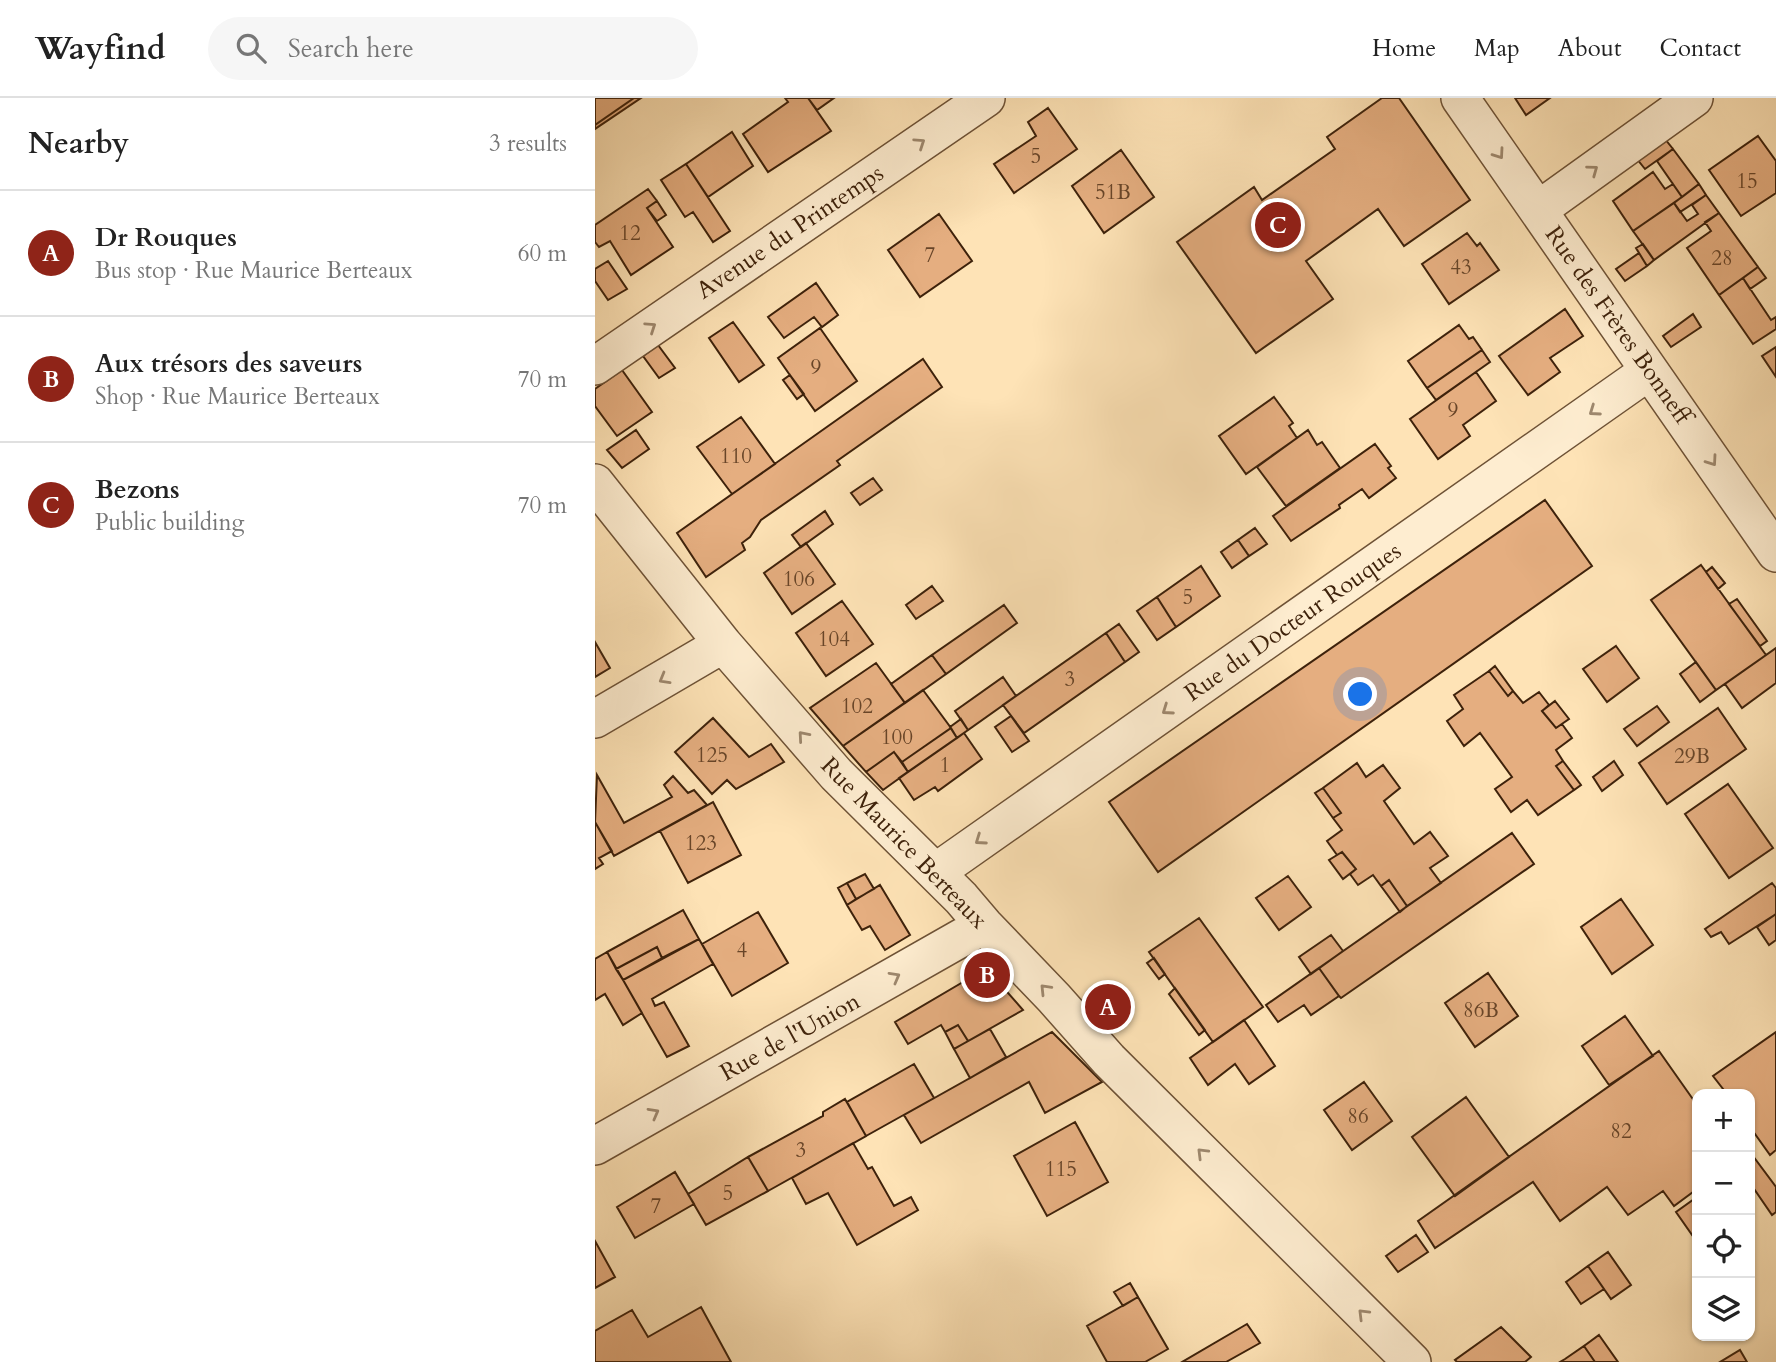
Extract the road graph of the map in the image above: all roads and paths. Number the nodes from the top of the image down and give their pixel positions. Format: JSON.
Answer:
{"nodes":[{"id":1,"x":986,"y":98,"type":"edge"},
{"id":2,"x":1460,"y":98,"type":"edge"},
{"id":3,"x":1694,"y":98,"type":"edge"},
{"id":4,"x":1538,"y":210,"type":"junction"},
{"id":5,"x":595,"y":366,"type":"edge"},
{"id":6,"x":1650,"y":371,"type":"junction"},
{"id":7,"x":595,"y":483,"type":"edge"},
{"id":8,"x":1776,"y":553,"type":"edge"},
{"id":9,"x":723,"y":644,"type":"junction"},
{"id":10,"x":595,"y":719,"type":"edge"},
{"id":11,"x":936,"y":872,"type":"junction"},
{"id":12,"x":983,"y":925,"type":"junction"},
{"id":13,"x":595,"y":1146,"type":"edge"},
{"id":14,"x":1412,"y":1362,"type":"edge"}],
"edges":[{"from":5,"to":1,"type":"street","name":"Avenue du Printemps","one_way":true},
{"from":2,"to":4,"type":"street","name":"Rue des Frères Bonneff","one_way":true},
{"from":4,"to":3,"type":"street","one_way":true},
{"from":4,"to":6,"type":"street","name":"Rue des Frères Bonneff"},
{"from":6,"to":8,"type":"street","name":"Rue des Frères Bonneff","one_way":true},
{"from":6,"to":11,"type":"street","name":"Rue du Docteur Rouques","one_way":true},
{"from":7,"to":9,"type":"street","name":"Rue Maurice Berteaux"},
{"from":9,"to":10,"type":"street","one_way":true},
{"from":11,"to":9,"type":"street","name":"Rue Maurice Berteaux","one_way":true},
{"from":11,"to":12,"type":"street","name":"Rue Maurice Berteaux"},
{"from":13,"to":12,"type":"street","name":"Rue de l'Union","one_way":true},
{"from":14,"to":12,"type":"street","name":"Rue Maurice Berteaux","one_way":true}]}
